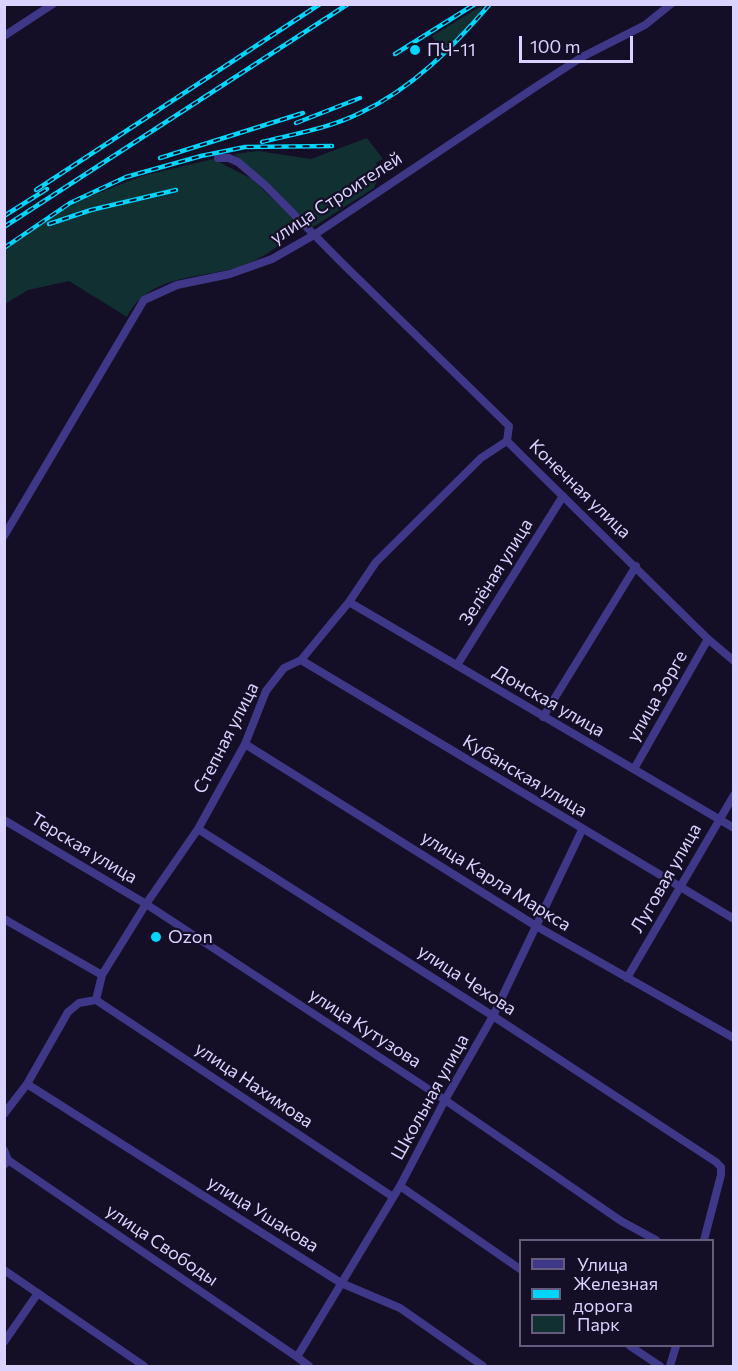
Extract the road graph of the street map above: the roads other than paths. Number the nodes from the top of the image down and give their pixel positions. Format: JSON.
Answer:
{"nodes":[{"id":1,"x":53,"y":4,"type":"edge"},
{"id":2,"x":671,"y":4,"type":"edge"},
{"id":3,"x":4,"y":36,"type":"edge"},
{"id":4,"x":218,"y":158,"type":"dead end"},
{"id":5,"x":314,"y":235,"type":"junction"},
{"id":6,"x":507,"y":441,"type":"junction"},
{"id":7,"x":563,"y":496,"type":"junction"},
{"id":8,"x":4,"y":536,"type":"edge"},
{"id":9,"x":636,"y":566,"type":"junction"},
{"id":10,"x":349,"y":602,"type":"junction"},
{"id":11,"x":708,"y":639,"type":"junction"},
{"id":12,"x":301,"y":660,"type":"junction"},
{"id":13,"x":734,"y":661,"type":"edge"},
{"id":14,"x":457,"y":665,"type":"junction"},
{"id":15,"x":543,"y":717,"type":"junction"},
{"id":16,"x":245,"y":744,"type":"junction"},
{"id":17,"x":634,"y":769,"type":"junction"},
{"id":18,"x":734,"y":795,"type":"edge"},
{"id":19,"x":4,"y":820,"type":"edge"},
{"id":20,"x":720,"y":820,"type":"junction"},
{"id":21,"x":734,"y":828,"type":"edge"},
{"id":22,"x":198,"y":829,"type":"junction"},
{"id":23,"x":582,"y":830,"type":"junction"},
{"id":24,"x":680,"y":887,"type":"junction"},
{"id":25,"x":146,"y":904,"type":"junction"},
{"id":26,"x":4,"y":919,"type":"edge"},
{"id":27,"x":734,"y":919,"type":"edge"},
{"id":28,"x":536,"y":926,"type":"junction"},
{"id":29,"x":102,"y":975,"type":"junction"},
{"id":30,"x":627,"y":978,"type":"junction"},
{"id":31,"x":96,"y":1000,"type":"junction"},
{"id":32,"x":493,"y":1017,"type":"junction"},
{"id":33,"x":734,"y":1038,"type":"edge"},
{"id":34,"x":27,"y":1084,"type":"junction"},
{"id":35,"x":445,"y":1100,"type":"junction"},
{"id":36,"x":4,"y":1114,"type":"edge"},
{"id":37,"x":4,"y":1150,"type":"edge"},
{"id":38,"x":6,"y":1162,"type":"edge"},
{"id":39,"x":400,"y":1186,"type":"junction"},
{"id":40,"x":393,"y":1197,"type":"junction"},
{"id":41,"x":654,"y":1239,"type":"edge"},
{"id":42,"x":704,"y":1239,"type":"edge"},
{"id":43,"x":519,"y":1268,"type":"edge"},
{"id":44,"x":4,"y":1270,"type":"edge"},
{"id":45,"x":341,"y":1283,"type":"junction"},
{"id":46,"x":38,"y":1293,"type":"junction"},
{"id":47,"x":4,"y":1342,"type":"edge"},
{"id":48,"x":632,"y":1347,"type":"edge"},
{"id":49,"x":676,"y":1347,"type":"edge"},
{"id":50,"x":297,"y":1357,"type":"junction"},
{"id":51,"x":144,"y":1366,"type":"edge"},
{"id":52,"x":309,"y":1366,"type":"edge"},
{"id":53,"x":483,"y":1366,"type":"edge"},
{"id":54,"x":660,"y":1366,"type":"edge"},
{"id":55,"x":670,"y":1366,"type":"edge"}],
"edges":[{"from":1,"to":3,"type":"street"},
{"from":2,"to":5,"type":"street","name":"улица Строителей"},
{"from":4,"to":5,"type":"street"},
{"from":5,"to":6,"type":"street","name":"Конечная улица"},
{"from":5,"to":8,"type":"street","name":"улица Строителей"},
{"from":6,"to":7,"type":"street","name":"Конечная улица"},
{"from":6,"to":10,"type":"street","name":"Степная улица"},
{"from":7,"to":9,"type":"street","name":"Конечная улица"},
{"from":7,"to":14,"type":"street","name":"Зелёная улица"},
{"from":9,"to":11,"type":"street","name":"Конечная улица"},
{"from":9,"to":15,"type":"street"},
{"from":10,"to":12,"type":"street","name":"Степная улица"},
{"from":10,"to":14,"type":"street","name":"Донская улица"},
{"from":11,"to":13,"type":"street","name":"Конечная улица"},
{"from":11,"to":17,"type":"street","name":"улица Зорге"},
{"from":12,"to":16,"type":"street","name":"Степная улица"},
{"from":12,"to":23,"type":"street","name":"Кубанская улица"},
{"from":14,"to":15,"type":"street","name":"Донская улица"},
{"from":15,"to":17,"type":"street","name":"Донская улица"},
{"from":16,"to":22,"type":"street","name":"Степная улица"},
{"from":16,"to":28,"type":"street","name":"улица Карла Маркса"},
{"from":17,"to":20,"type":"street","name":"Донская улица"},
{"from":18,"to":20,"type":"street","name":"Луговая улица"},
{"from":19,"to":25,"type":"street","name":"Терская улица"},
{"from":20,"to":21,"type":"street","name":"Донская улица"},
{"from":20,"to":24,"type":"street","name":"Луговая улица"},
{"from":22,"to":25,"type":"street","name":"Степная улица"},
{"from":22,"to":32,"type":"street","name":"улица Чехова"},
{"from":23,"to":24,"type":"street","name":"Кубанская улица"},
{"from":23,"to":28,"type":"street","name":"Школьная улица"},
{"from":24,"to":27,"type":"street","name":"Кубанская улица"},
{"from":24,"to":30,"type":"street","name":"Луговая улица"},
{"from":25,"to":29,"type":"street","name":"Степная улица"},
{"from":25,"to":35,"type":"street","name":"улица Кутузова"},
{"from":26,"to":29,"type":"street"},
{"from":28,"to":30,"type":"street","name":"улица Карла Маркса"},
{"from":28,"to":32,"type":"street","name":"Школьная улица"},
{"from":29,"to":31,"type":"street","name":"Степная улица"},
{"from":30,"to":33,"type":"street","name":"улица Карла Маркса"},
{"from":31,"to":34,"type":"street"},
{"from":31,"to":40,"type":"street","name":"улица Нахимова"},
{"from":32,"to":35,"type":"street","name":"Школьная улица"},
{"from":32,"to":42,"type":"street","name":"улица Чехова"},
{"from":34,"to":36,"type":"street"},
{"from":34,"to":45,"type":"street","name":"улица Ушакова"},
{"from":35,"to":39,"type":"street","name":"Школьная улица"},
{"from":35,"to":41,"type":"street","name":"улица Кутузова"},
{"from":37,"to":38,"type":"street"},
{"from":38,"to":50,"type":"street","name":"улица Свободы"},
{"from":39,"to":40,"type":"street","name":"Школьная улица"},
{"from":39,"to":43,"type":"street"},
{"from":40,"to":45,"type":"street","name":"Школьная улица"},
{"from":44,"to":46,"type":"street"},
{"from":45,"to":50,"type":"street","name":"Школьная улица"},
{"from":45,"to":53,"type":"street","name":"улица Ушакова"},
{"from":46,"to":47,"type":"street"},
{"from":46,"to":51,"type":"street"},
{"from":48,"to":54,"type":"street"},
{"from":49,"to":55,"type":"street"},
{"from":50,"to":52,"type":"street"}]}
